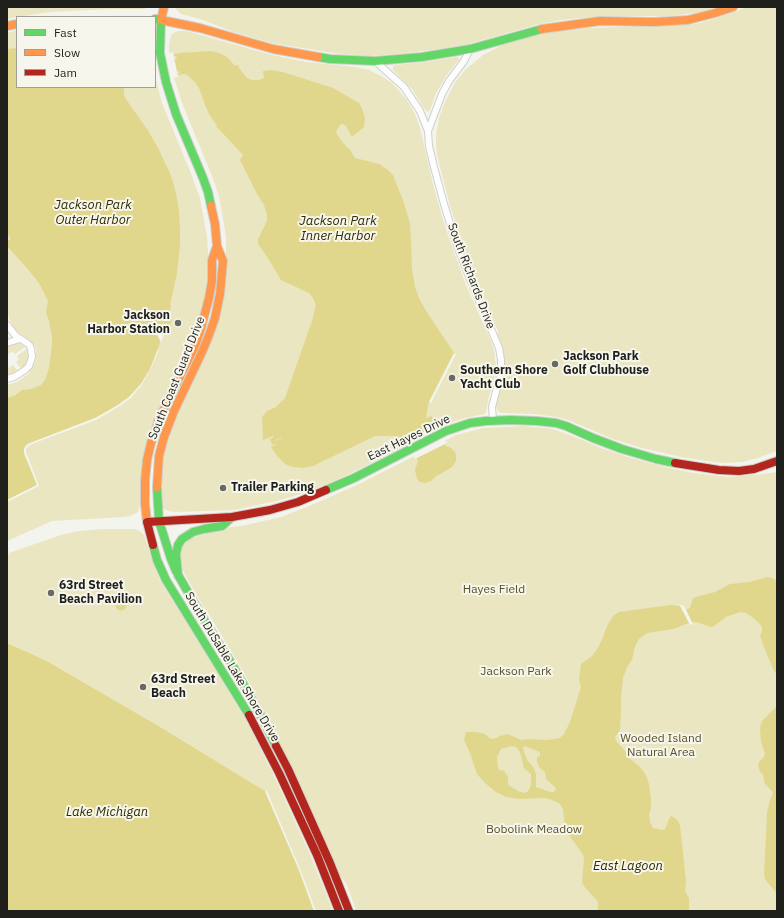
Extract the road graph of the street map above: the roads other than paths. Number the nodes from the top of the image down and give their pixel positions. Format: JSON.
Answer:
{"nodes":[{"id":1,"x":164,"y":7,"type":"edge"},
{"id":2,"x":732,"y":7,"type":"edge"},
{"id":3,"x":158,"y":20,"type":"edge"},
{"id":4,"x":470,"y":49,"type":"junction"},
{"id":5,"x":375,"y":61,"type":"junction"},
{"id":6,"x":428,"y":131,"type":"junction"},
{"id":7,"x":217,"y":246,"type":"junction"},
{"id":8,"x":7,"y":325,"type":"edge"},
{"id":9,"x":20,"y":339,"type":"junction"},
{"id":10,"x":7,"y":343,"type":"edge"},
{"id":11,"x":7,"y":379,"type":"edge"},
{"id":12,"x":492,"y":420,"type":"junction"},
{"id":13,"x":777,"y":461,"type":"edge"},
{"id":14,"x":232,"y":517,"type":"junction"},
{"id":15,"x":159,"y":521,"type":"junction"},
{"id":16,"x":147,"y":522,"type":"junction"},
{"id":17,"x":178,"y":575,"type":"junction"},
{"id":18,"x":339,"y":911,"type":"edge"},
{"id":19,"x":349,"y":911,"type":"edge"}],
"edges":[{"from":1,"to":3,"type":"main road","name":"South Coast Guard Drive"},
{"from":2,"to":4,"type":"main road"},
{"from":3,"to":5,"type":"main road"},
{"from":3,"to":7,"type":"main road","name":"South Coast Guard Drive"},
{"from":4,"to":5,"type":"main road"},
{"from":4,"to":6,"type":"street","name":"South Richards Drive"},
{"from":5,"to":6,"type":"street","name":"South Richards Drive"},
{"from":6,"to":12,"type":"street","name":"South Richards Drive"},
{"from":7,"to":15,"type":"main road","name":"South Coast Guard Drive"},
{"from":7,"to":16,"type":"main road","name":"South Coast Guard Drive"},
{"from":8,"to":9,"type":"street"},
{"from":9,"to":10,"type":"street"},
{"from":9,"to":11,"type":"street"},
{"from":12,"to":13,"type":"main road","name":"East Hayes Drive"},
{"from":12,"to":14,"type":"main road","name":"East Hayes Drive"},
{"from":14,"to":15,"type":"main road","name":"East Hayes Drive"},
{"from":14,"to":17,"type":"main road"},
{"from":15,"to":16,"type":"main road","name":"East Hayes Drive"},
{"from":15,"to":17,"type":"main road","name":"South DuSable Lake Shore Drive"},
{"from":16,"to":18,"type":"main road","name":"South DuSable Lake Shore Drive"},
{"from":17,"to":19,"type":"main road","name":"South DuSable Lake Shore Drive"}]}
